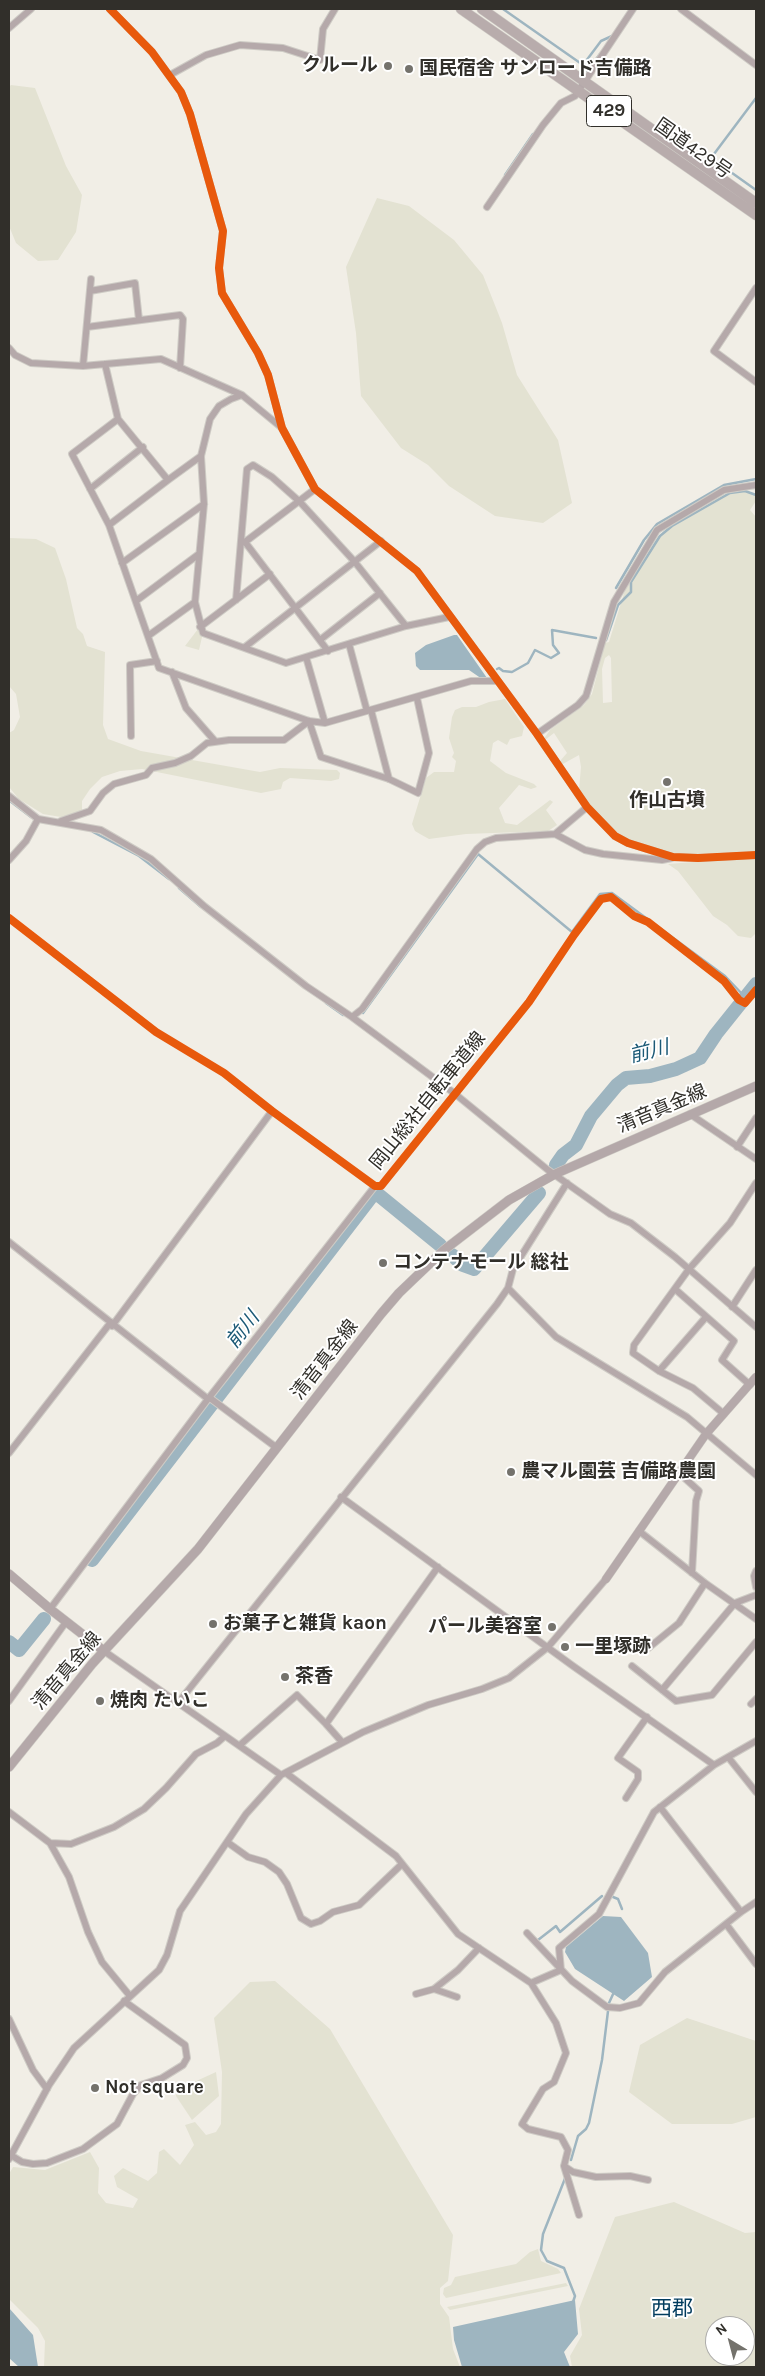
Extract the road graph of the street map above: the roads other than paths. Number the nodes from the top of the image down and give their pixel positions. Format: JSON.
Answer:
{"nodes":[{"id":1,"x":31,"y":9,"type":"edge"},
{"id":2,"x":110,"y":9,"type":"edge"},
{"id":3,"x":335,"y":9,"type":"edge"},
{"id":4,"x":461,"y":9,"type":"edge"},
{"id":5,"x":482,"y":9,"type":"edge"},
{"id":6,"x":633,"y":9,"type":"edge"},
{"id":7,"x":681,"y":9,"type":"edge"},
{"id":8,"x":9,"y":28,"type":"edge"},
{"id":9,"x":756,"y":65,"type":"edge"},
{"id":10,"x":170,"y":74,"type":"junction"},
{"id":11,"x":582,"y":85,"type":"junction"},
{"id":12,"x":756,"y":203,"type":"edge"},
{"id":13,"x":487,"y":207,"type":"dead end"},
{"id":14,"x":756,"y":215,"type":"edge"},
{"id":15,"x":91,"y":279,"type":"dead end"},
{"id":16,"x":756,"y":288,"type":"edge"},
{"id":17,"x":90,"y":291,"type":"junction"},
{"id":18,"x":139,"y":320,"type":"junction"},
{"id":19,"x":87,"y":327,"type":"junction"},
{"id":20,"x":9,"y":348,"type":"edge"},
{"id":21,"x":105,"y":364,"type":"junction"},
{"id":22,"x":83,"y":366,"type":"junction"},
{"id":23,"x":180,"y":368,"type":"junction"},
{"id":24,"x":756,"y":382,"type":"edge"},
{"id":25,"x":242,"y":395,"type":"junction"},
{"id":26,"x":118,"y":419,"type":"junction"},
{"id":27,"x":282,"y":428,"type":"junction"},
{"id":28,"x":142,"y":447,"type":"junction"},
{"id":29,"x":201,"y":456,"type":"junction"},
{"id":30,"x":168,"y":480,"type":"junction"},
{"id":31,"x":756,"y":485,"type":"edge"},
{"id":32,"x":90,"y":489,"type":"junction"},
{"id":33,"x":315,"y":489,"type":"junction"},
{"id":34,"x":300,"y":502,"type":"junction"},
{"id":35,"x":204,"y":504,"type":"junction"},
{"id":36,"x":109,"y":525,"type":"junction"},
{"id":37,"x":381,"y":541,"type":"junction"},
{"id":38,"x":243,"y":542,"type":"junction"},
{"id":39,"x":199,"y":554,"type":"junction"},
{"id":40,"x":354,"y":561,"type":"junction"},
{"id":41,"x":122,"y":563,"type":"junction"},
{"id":42,"x":270,"y":574,"type":"junction"},
{"id":43,"x":380,"y":593,"type":"junction"},
{"id":44,"x":236,"y":600,"type":"junction"},
{"id":45,"x":136,"y":601,"type":"junction"},
{"id":46,"x":195,"y":602,"type":"junction"},
{"id":47,"x":295,"y":607,"type":"junction"},
{"id":48,"x":449,"y":617,"type":"junction"},
{"id":49,"x":406,"y":626,"type":"junction"},
{"id":50,"x":200,"y":627,"type":"junction"},
{"id":51,"x":148,"y":636,"type":"junction"},
{"id":52,"x":320,"y":640,"type":"junction"},
{"id":53,"x":349,"y":644,"type":"junction"},
{"id":54,"x":244,"y":647,"type":"junction"},
{"id":55,"x":328,"y":651,"type":"junction"},
{"id":56,"x":306,"y":657,"type":"junction"},
{"id":57,"x":157,"y":661,"type":"junction"},
{"id":58,"x":172,"y":672,"type":"junction"},
{"id":59,"x":497,"y":682,"type":"junction"},
{"id":60,"x":417,"y":698,"type":"junction"},
{"id":61,"x":369,"y":711,"type":"junction"},
{"id":62,"x":309,"y":721,"type":"junction"},
{"id":63,"x":325,"y":723,"type":"junction"},
{"id":64,"x":537,"y":734,"type":"junction"},
{"id":65,"x":131,"y":736,"type":"dead end"},
{"id":66,"x":214,"y":740,"type":"junction"},
{"id":67,"x":389,"y":779,"type":"junction"},
{"id":68,"x":9,"y":796,"type":"edge"},
{"id":69,"x":587,"y":807,"type":"junction"},
{"id":70,"x":38,"y":819,"type":"junction"},
{"id":71,"x":59,"y":822,"type":"junction"},
{"id":72,"x":555,"y":834,"type":"junction"},
{"id":73,"x":756,"y":855,"type":"edge"},
{"id":74,"x":673,"y":857,"type":"junction"},
{"id":75,"x":9,"y":860,"type":"edge"},
{"id":76,"x":352,"y":1017,"type":"junction"},
{"id":77,"x":756,"y":1086,"type":"edge"},
{"id":78,"x":272,"y":1111,"type":"dead end"},
{"id":79,"x":690,"y":1114,"type":"junction"},
{"id":80,"x":756,"y":1118,"type":"edge"},
{"id":81,"x":737,"y":1147,"type":"junction"},
{"id":82,"x":756,"y":1159,"type":"edge"},
{"id":83,"x":555,"y":1174,"type":"junction"},
{"id":84,"x":567,"y":1183,"type":"junction"},
{"id":85,"x":756,"y":1183,"type":"edge"},
{"id":86,"x":375,"y":1186,"type":"dead end"},
{"id":87,"x":9,"y":1242,"type":"edge"},
{"id":88,"x":689,"y":1269,"type":"junction"},
{"id":89,"x":756,"y":1270,"type":"edge"},
{"id":90,"x":508,"y":1288,"type":"junction"},
{"id":91,"x":675,"y":1289,"type":"junction"},
{"id":92,"x":732,"y":1307,"type":"junction"},
{"id":93,"x":706,"y":1317,"type":"junction"},
{"id":94,"x":111,"y":1324,"type":"junction"},
{"id":95,"x":756,"y":1327,"type":"edge"},
{"id":96,"x":659,"y":1371,"type":"junction"},
{"id":97,"x":756,"y":1377,"type":"edge"},
{"id":98,"x":750,"y":1385,"type":"junction"},
{"id":99,"x":211,"y":1399,"type":"junction"},
{"id":100,"x":724,"y":1414,"type":"junction"},
{"id":101,"x":706,"y":1434,"type":"junction"},
{"id":102,"x":277,"y":1448,"type":"junction"},
{"id":103,"x":9,"y":1453,"type":"edge"},
{"id":104,"x":679,"y":1473,"type":"junction"},
{"id":105,"x":756,"y":1475,"type":"edge"},
{"id":106,"x":341,"y":1497,"type":"junction"},
{"id":107,"x":639,"y":1531,"type":"junction"},
{"id":108,"x":438,"y":1567,"type":"junction"},
{"id":109,"x":756,"y":1571,"type":"edge"},
{"id":110,"x":692,"y":1573,"type":"junction"},
{"id":111,"x":9,"y":1574,"type":"edge"},
{"id":112,"x":606,"y":1579,"type":"joint"},
{"id":113,"x":705,"y":1583,"type":"junction"},
{"id":114,"x":756,"y":1587,"type":"edge"},
{"id":115,"x":756,"y":1595,"type":"edge"},
{"id":116,"x":735,"y":1603,"type":"junction"},
{"id":117,"x":50,"y":1609,"type":"junction"},
{"id":118,"x":756,"y":1619,"type":"edge"},
{"id":119,"x":66,"y":1622,"type":"junction"},
{"id":120,"x":756,"y":1642,"type":"edge"},
{"id":121,"x":548,"y":1647,"type":"junction"},
{"id":122,"x":646,"y":1650,"type":"dead end"},
{"id":123,"x":104,"y":1651,"type":"junction"},
{"id":124,"x":632,"y":1666,"type":"dead end"},
{"id":125,"x":662,"y":1690,"type":"junction"},
{"id":126,"x":756,"y":1699,"type":"edge"},
{"id":127,"x":9,"y":1701,"type":"edge"},
{"id":128,"x":178,"y":1703,"type":"junction"},
{"id":129,"x":750,"y":1704,"type":"dead end"},
{"id":130,"x":647,"y":1717,"type":"junction"},
{"id":131,"x":326,"y":1724,"type":"junction"},
{"id":132,"x":225,"y":1736,"type":"junction"},
{"id":133,"x":756,"y":1740,"type":"edge"},
{"id":134,"x":342,"y":1742,"type":"junction"},
{"id":135,"x":240,"y":1745,"type":"junction"},
{"id":136,"x":728,"y":1756,"type":"junction"},
{"id":137,"x":714,"y":1765,"type":"junction"},
{"id":138,"x":9,"y":1767,"type":"edge"},
{"id":139,"x":283,"y":1774,"type":"junction"},
{"id":140,"x":756,"y":1792,"type":"edge"},
{"id":141,"x":626,"y":1798,"type":"dead end"},
{"id":142,"x":660,"y":1807,"type":"junction"},
{"id":143,"x":9,"y":1812,"type":"edge"},
{"id":144,"x":227,"y":1842,"type":"junction"},
{"id":145,"x":50,"y":1843,"type":"junction"},
{"id":146,"x":402,"y":1864,"type":"junction"},
{"id":147,"x":756,"y":1902,"type":"edge"},
{"id":148,"x":741,"y":1912,"type":"junction"},
{"id":149,"x":726,"y":1924,"type":"junction"},
{"id":150,"x":527,"y":1933,"type":"dead end"},
{"id":151,"x":479,"y":1948,"type":"junction"},
{"id":152,"x":756,"y":1964,"type":"edge"},
{"id":153,"x":561,"y":1970,"type":"junction"},
{"id":154,"x":531,"y":1983,"type":"junction"},
{"id":155,"x":434,"y":1989,"type":"junction"},
{"id":156,"x":416,"y":1994,"type":"dead end"},
{"id":157,"x":457,"y":1997,"type":"dead end"},
{"id":158,"x":127,"y":1999,"type":"junction"},
{"id":159,"x":9,"y":2019,"type":"edge"},
{"id":160,"x":47,"y":2089,"type":"junction"},
{"id":161,"x":9,"y":2156,"type":"edge"},
{"id":162,"x":564,"y":2166,"type":"junction"},
{"id":163,"x":648,"y":2180,"type":"dead end"},
{"id":164,"x":579,"y":2215,"type":"dead end"}],
"edges":[{"from":1,"to":8,"type":"street"},
{"from":2,"to":10,"type":"street"},
{"from":3,"to":10,"type":"street"},
{"from":4,"to":11,"type":"highway","name":"国道429号","number":"429"},
{"from":5,"to":11,"type":"highway","name":"国道429号","number":"429"},
{"from":6,"to":11,"type":"street"},
{"from":7,"to":9,"type":"street"},
{"from":10,"to":27,"type":"street"},
{"from":11,"to":12,"type":"highway","name":"国道429号","number":"429"},
{"from":11,"to":13,"type":"street"},
{"from":11,"to":14,"type":"highway","name":"国道429号","number":"429"},
{"from":15,"to":17,"type":"street"},
{"from":16,"to":24,"type":"street"},
{"from":17,"to":18,"type":"street"},
{"from":17,"to":19,"type":"street"},
{"from":18,"to":19,"type":"street"},
{"from":18,"to":23,"type":"street"},
{"from":19,"to":22,"type":"street"},
{"from":20,"to":22,"type":"street"},
{"from":21,"to":22,"type":"street"},
{"from":21,"to":23,"type":"street"},
{"from":21,"to":26,"type":"street"},
{"from":23,"to":25,"type":"street"},
{"from":25,"to":27,"type":"street"},
{"from":25,"to":29,"type":"street"},
{"from":26,"to":28,"type":"street"},
{"from":26,"to":32,"type":"street"},
{"from":27,"to":33,"type":"street"},
{"from":28,"to":30,"type":"street"},
{"from":28,"to":32,"type":"street"},
{"from":29,"to":30,"type":"street"},
{"from":29,"to":35,"type":"street"},
{"from":30,"to":36,"type":"street"},
{"from":31,"to":64,"type":"street"},
{"from":32,"to":36,"type":"street"},
{"from":33,"to":34,"type":"street"},
{"from":33,"to":37,"type":"street"},
{"from":34,"to":38,"type":"street"},
{"from":34,"to":38,"type":"street"},
{"from":34,"to":40,"type":"street"},
{"from":35,"to":39,"type":"street"},
{"from":35,"to":41,"type":"street"},
{"from":36,"to":41,"type":"street"},
{"from":37,"to":40,"type":"street"},
{"from":37,"to":48,"type":"street"},
{"from":38,"to":42,"type":"street"},
{"from":38,"to":44,"type":"street"},
{"from":39,"to":45,"type":"street"},
{"from":39,"to":46,"type":"street"},
{"from":40,"to":43,"type":"street"},
{"from":40,"to":47,"type":"street"},
{"from":41,"to":45,"type":"street"},
{"from":42,"to":44,"type":"street"},
{"from":42,"to":47,"type":"street"},
{"from":43,"to":49,"type":"street"},
{"from":43,"to":52,"type":"street"},
{"from":44,"to":50,"type":"street"},
{"from":45,"to":51,"type":"street"},
{"from":46,"to":50,"type":"street"},
{"from":46,"to":51,"type":"street"},
{"from":47,"to":52,"type":"street"},
{"from":47,"to":54,"type":"street"},
{"from":48,"to":49,"type":"street"},
{"from":48,"to":59,"type":"street"},
{"from":49,"to":53,"type":"street"},
{"from":50,"to":54,"type":"street"},
{"from":51,"to":57,"type":"street"},
{"from":52,"to":55,"type":"street"},
{"from":53,"to":55,"type":"street"},
{"from":53,"to":61,"type":"street"},
{"from":54,"to":56,"type":"street"},
{"from":55,"to":56,"type":"street"},
{"from":56,"to":63,"type":"street"},
{"from":57,"to":58,"type":"street"},
{"from":57,"to":65,"type":"street"},
{"from":58,"to":62,"type":"street"},
{"from":58,"to":66,"type":"street"},
{"from":59,"to":60,"type":"street"},
{"from":59,"to":64,"type":"street"},
{"from":60,"to":61,"type":"street"},
{"from":60,"to":67,"type":"street"},
{"from":61,"to":63,"type":"street"},
{"from":61,"to":67,"type":"street"},
{"from":62,"to":63,"type":"street"},
{"from":62,"to":66,"type":"street"},
{"from":62,"to":67,"type":"street"},
{"from":64,"to":69,"type":"street"},
{"from":66,"to":71,"type":"street"},
{"from":68,"to":70,"type":"street"},
{"from":69,"to":72,"type":"street"},
{"from":69,"to":74,"type":"street"},
{"from":70,"to":71,"type":"street"},
{"from":70,"to":75,"type":"street"},
{"from":71,"to":76,"type":"street"},
{"from":72,"to":74,"type":"street"},
{"from":72,"to":76,"type":"street"},
{"from":73,"to":74,"type":"street"},
{"from":76,"to":83,"type":"street"},
{"from":77,"to":79,"type":"main road","name":"清音真金線"},
{"from":78,"to":94,"type":"street"},
{"from":79,"to":81,"type":"street"},
{"from":79,"to":83,"type":"main road","name":"清音真金線"},
{"from":80,"to":81,"type":"street"},
{"from":81,"to":82,"type":"street"},
{"from":83,"to":84,"type":"street"},
{"from":83,"to":102,"type":"main road","name":"清音真金線"},
{"from":84,"to":88,"type":"street"},
{"from":84,"to":90,"type":"street"},
{"from":85,"to":88,"type":"street"},
{"from":86,"to":99,"type":"street"},
{"from":87,"to":94,"type":"street"},
{"from":88,"to":91,"type":"street"},
{"from":88,"to":92,"type":"street"},
{"from":89,"to":92,"type":"street"},
{"from":90,"to":101,"type":"street"},
{"from":90,"to":106,"type":"street"},
{"from":91,"to":93,"type":"street"},
{"from":91,"to":96,"type":"street"},
{"from":92,"to":95,"type":"street"},
{"from":93,"to":96,"type":"street"},
{"from":93,"to":98,"type":"street"},
{"from":94,"to":99,"type":"street"},
{"from":94,"to":103,"type":"street"},
{"from":96,"to":100,"type":"street"},
{"from":97,"to":98,"type":"street"},
{"from":98,"to":100,"type":"street"},
{"from":99,"to":102,"type":"street"},
{"from":99,"to":117,"type":"street"},
{"from":100,"to":101,"type":"street"},
{"from":101,"to":104,"type":"street"},
{"from":101,"to":105,"type":"street"},
{"from":102,"to":123,"type":"main road","name":"清音真金線"},
{"from":104,"to":107,"type":"street"},
{"from":104,"to":110,"type":"street"},
{"from":106,"to":108,"type":"street"},
{"from":106,"to":128,"type":"street"},
{"from":107,"to":110,"type":"street"},
{"from":107,"to":112,"type":"street"},
{"from":108,"to":121,"type":"street"},
{"from":108,"to":131,"type":"street"},
{"from":109,"to":114,"type":"street"},
{"from":110,"to":113,"type":"street"},
{"from":111,"to":117,"type":"main road"},
{"from":112,"to":121,"type":"street"},
{"from":113,"to":116,"type":"street"},
{"from":113,"to":122,"type":"street"},
{"from":115,"to":116,"type":"street"},
{"from":116,"to":118,"type":"street"},
{"from":116,"to":125,"type":"street"},
{"from":117,"to":119,"type":"main road"},
{"from":119,"to":123,"type":"main road"},
{"from":119,"to":127,"type":"street"},
{"from":120,"to":125,"type":"street"},
{"from":121,"to":130,"type":"street"},
{"from":121,"to":134,"type":"street"},
{"from":123,"to":128,"type":"street"},
{"from":123,"to":138,"type":"main road","name":"清音真金線"},
{"from":124,"to":125,"type":"street"},
{"from":126,"to":129,"type":"street"},
{"from":128,"to":132,"type":"street"},
{"from":130,"to":137,"type":"street"},
{"from":130,"to":141,"type":"street"},
{"from":131,"to":134,"type":"street"},
{"from":131,"to":135,"type":"street"},
{"from":132,"to":135,"type":"street"},
{"from":132,"to":145,"type":"street"},
{"from":133,"to":136,"type":"street"},
{"from":134,"to":139,"type":"street"},
{"from":135,"to":139,"type":"street"},
{"from":136,"to":137,"type":"street"},
{"from":136,"to":140,"type":"street"},
{"from":137,"to":142,"type":"street"},
{"from":139,"to":144,"type":"street"},
{"from":139,"to":146,"type":"street"},
{"from":142,"to":148,"type":"street"},
{"from":142,"to":153,"type":"street"},
{"from":143,"to":145,"type":"street"},
{"from":144,"to":146,"type":"street"},
{"from":144,"to":158,"type":"street"},
{"from":145,"to":158,"type":"street"},
{"from":146,"to":151,"type":"street"},
{"from":147,"to":148,"type":"street"},
{"from":148,"to":149,"type":"street"},
{"from":149,"to":152,"type":"street"},
{"from":149,"to":153,"type":"street"},
{"from":150,"to":153,"type":"street"},
{"from":151,"to":154,"type":"street"},
{"from":151,"to":155,"type":"street"},
{"from":153,"to":154,"type":"street"},
{"from":154,"to":162,"type":"street"},
{"from":155,"to":156,"type":"street"},
{"from":155,"to":157,"type":"street"},
{"from":158,"to":160,"type":"street"},
{"from":158,"to":161,"type":"street"},
{"from":159,"to":160,"type":"street"},
{"from":160,"to":161,"type":"street"},
{"from":162,"to":163,"type":"street"},
{"from":162,"to":164,"type":"street"}]}
